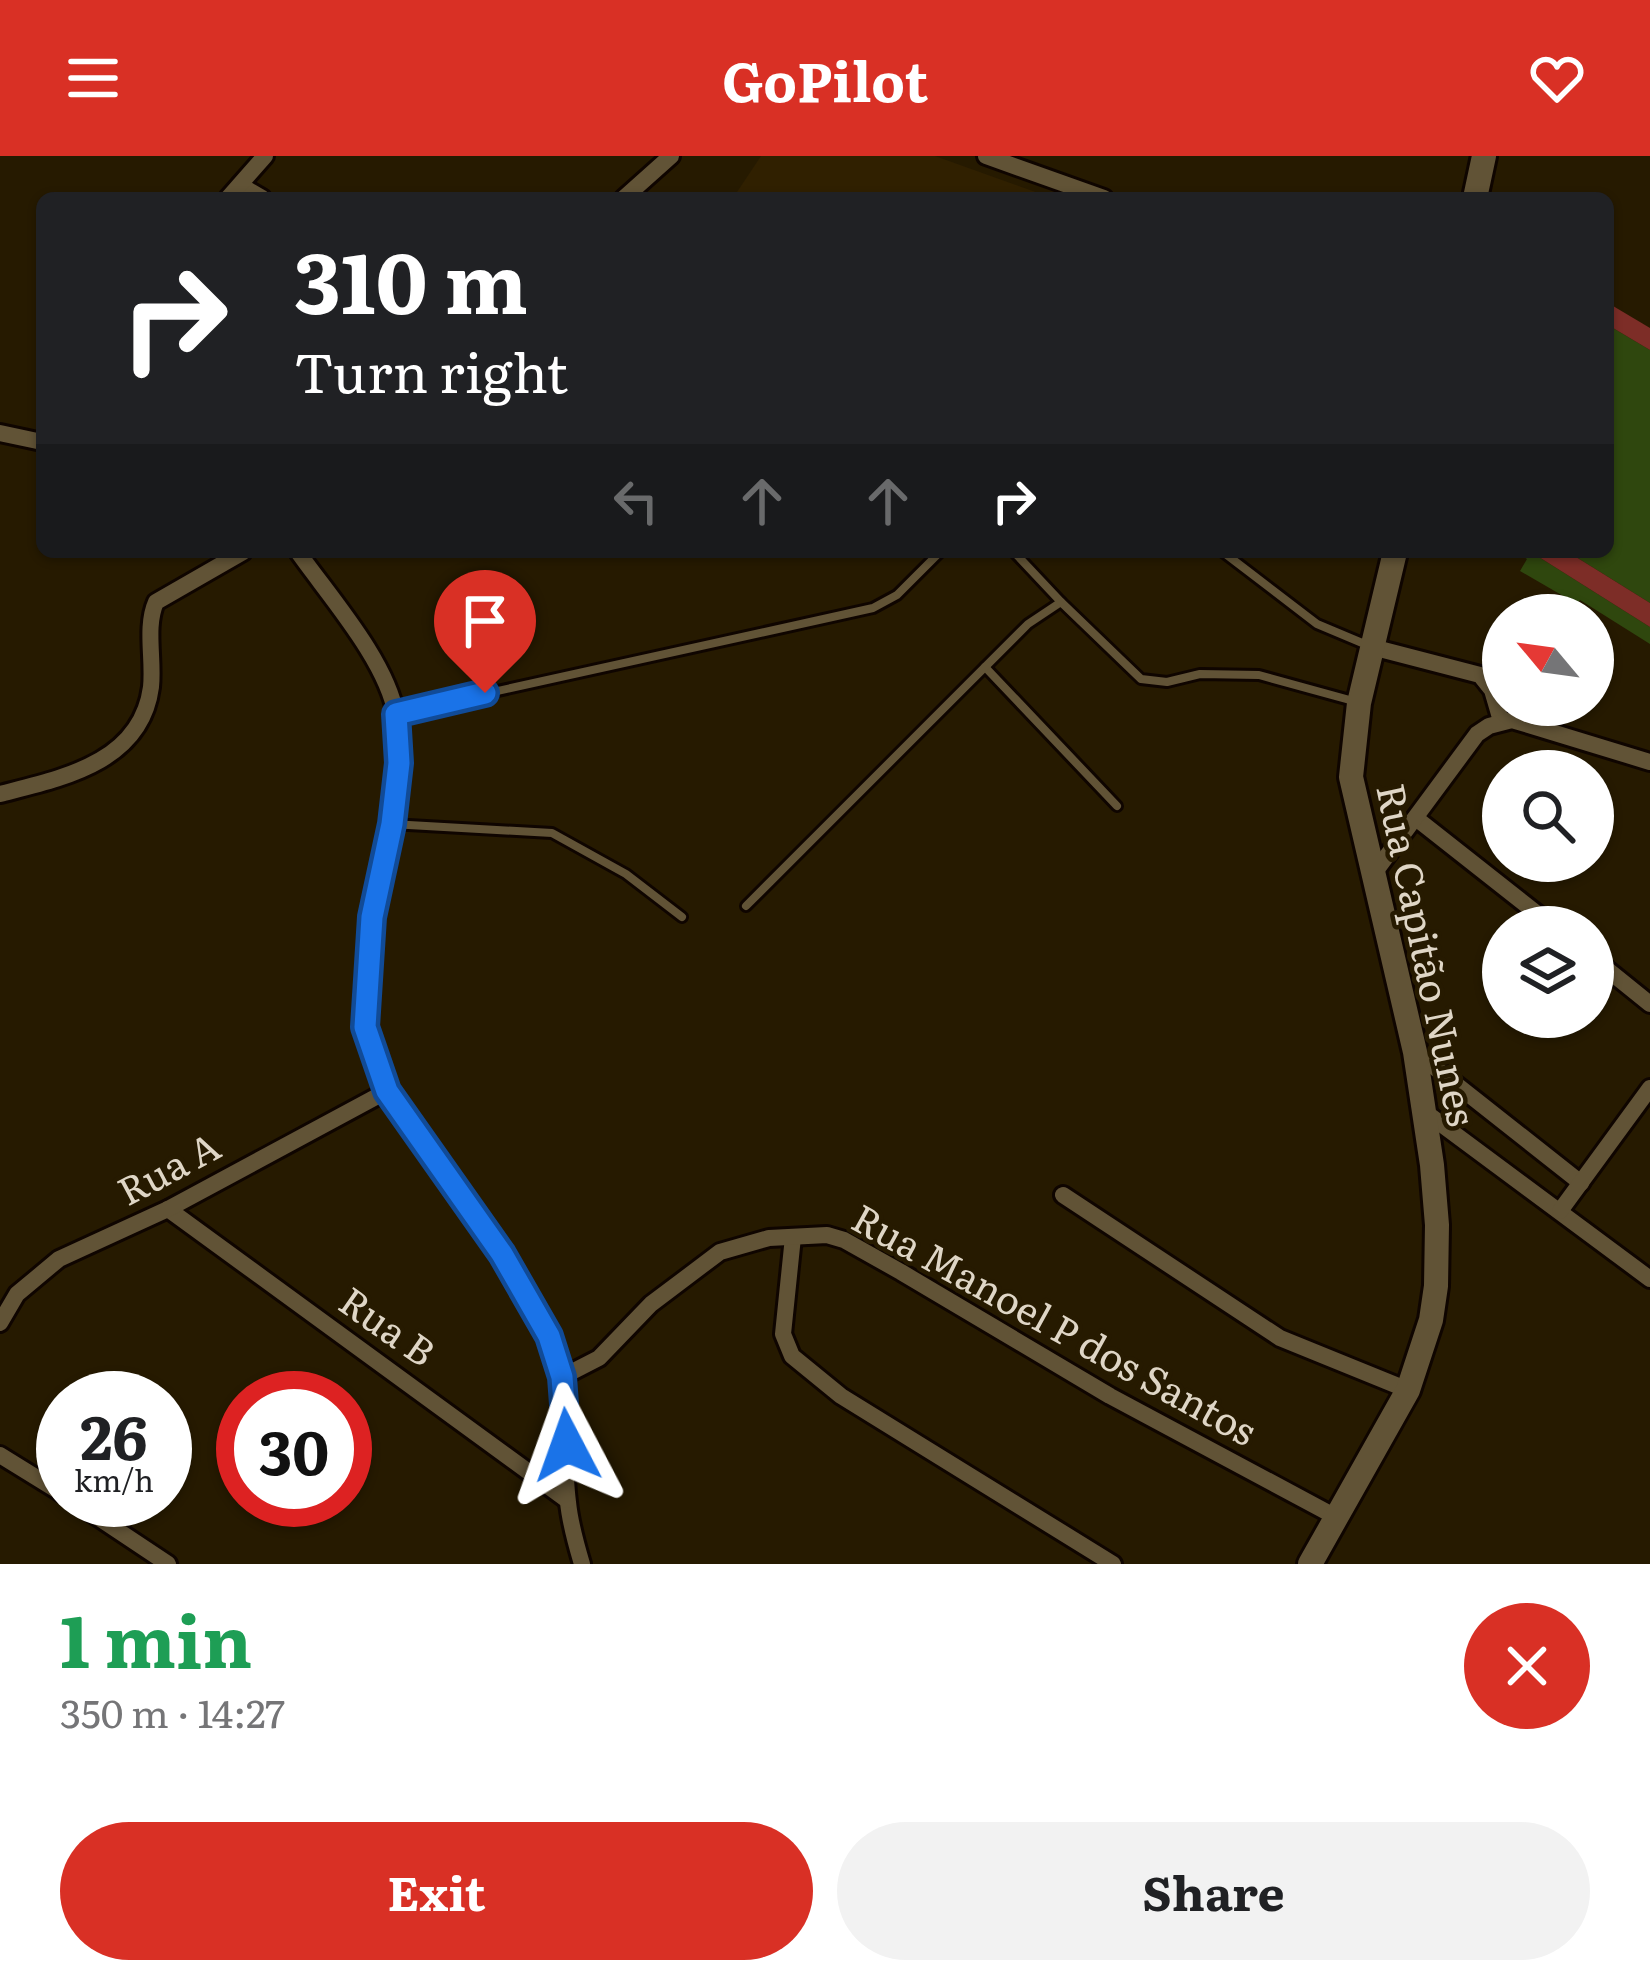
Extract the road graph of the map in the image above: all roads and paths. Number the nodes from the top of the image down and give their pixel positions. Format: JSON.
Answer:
{"nodes":[{"id":1,"x":265,"y":156,"type":"edge"},
{"id":2,"x":671,"y":156,"type":"edge"},
{"id":3,"x":986,"y":156,"type":"edge"},
{"id":4,"x":1484,"y":156,"type":"edge"},
{"id":5,"x":234,"y":191,"type":"edge"},
{"id":6,"x":631,"y":192,"type":"edge"},
{"id":7,"x":1087,"y":192,"type":"edge"},
{"id":8,"x":1476,"y":192,"type":"edge"},
{"id":9,"x":0,"y":433,"type":"edge"},
{"id":10,"x":36,"y":441,"type":"edge"},
{"id":11,"x":233,"y":558,"type":"edge"},
{"id":12,"x":302,"y":558,"type":"edge"},
{"id":13,"x":934,"y":558,"type":"edge"},
{"id":14,"x":1020,"y":558,"type":"edge"},
{"id":15,"x":1231,"y":558,"type":"edge"},
{"id":16,"x":1394,"y":558,"type":"edge"},
{"id":17,"x":1061,"y":602,"type":"junction"},
{"id":18,"x":1372,"y":647,"type":"junction"},
{"id":19,"x":985,"y":668,"type":"junction"},
{"id":20,"x":1482,"y":678,"type":"edge"},
{"id":21,"x":1359,"y":703,"type":"junction"},
{"id":22,"x":396,"y":714,"type":"junction"},
{"id":23,"x":1492,"y":726,"type":"edge"},
{"id":24,"x":1532,"y":726,"type":"edge"},
{"id":25,"x":1650,"y":762,"type":"edge"},
{"id":26,"x":0,"y":794,"type":"edge"},
{"id":27,"x":1117,"y":806,"type":"dead end"},
{"id":28,"x":1417,"y":819,"type":"junction"},
{"id":29,"x":392,"y":824,"type":"junction"},
{"id":30,"x":1376,"y":872,"type":"junction"},
{"id":31,"x":746,"y":906,"type":"dead end"},
{"id":32,"x":1527,"y":906,"type":"edge"},
{"id":33,"x":682,"y":917,"type":"dead end"},
{"id":34,"x":1614,"y":975,"type":"edge"},
{"id":35,"x":1650,"y":1004,"type":"edge"},
{"id":36,"x":1415,"y":1052,"type":"junction"},
{"id":37,"x":1650,"y":1088,"type":"edge"},
{"id":38,"x":387,"y":1091,"type":"junction"},
{"id":39,"x":1425,"y":1112,"type":"junction"},
{"id":40,"x":1581,"y":1183,"type":"junction"},
{"id":41,"x":1063,"y":1195,"type":"dead end"},
{"id":42,"x":168,"y":1209,"type":"junction"},
{"id":43,"x":1560,"y":1211,"type":"junction"},
{"id":44,"x":793,"y":1237,"type":"junction"},
{"id":45,"x":1650,"y":1280,"type":"edge"},
{"id":46,"x":0,"y":1323,"type":"edge"},
{"id":47,"x":562,"y":1377,"type":"junction"},
{"id":48,"x":1408,"y":1390,"type":"junction"},
{"id":49,"x":0,"y":1455,"type":"edge"},
{"id":50,"x":36,"y":1477,"type":"edge"},
{"id":51,"x":567,"y":1500,"type":"junction"},
{"id":52,"x":1336,"y":1516,"type":"junction"},
{"id":53,"x":112,"y":1527,"type":"edge"},
{"id":54,"x":168,"y":1564,"type":"edge"},
{"id":55,"x":582,"y":1564,"type":"edge"},
{"id":56,"x":1113,"y":1564,"type":"edge"},
{"id":57,"x":1310,"y":1564,"type":"edge"}],
"edges":[{"from":1,"to":5,"type":"street"},
{"from":2,"to":6,"type":"street"},
{"from":3,"to":7,"type":"street"},
{"from":4,"to":8,"type":"street"},
{"from":9,"to":10,"type":"street"},
{"from":11,"to":26,"type":"street"},
{"from":12,"to":22,"type":"street"},
{"from":13,"to":22,"type":"lane"},
{"from":14,"to":17,"type":"lane"},
{"from":15,"to":18,"type":"lane"},
{"from":16,"to":18,"type":"street","name":"Rua Capitão Nunes"},
{"from":17,"to":19,"type":"lane"},
{"from":17,"to":21,"type":"lane"},
{"from":18,"to":20,"type":"street"},
{"from":18,"to":21,"type":"street","name":"Rua Capitão Nunes"},
{"from":19,"to":27,"type":"lane"},
{"from":19,"to":31,"type":"lane"},
{"from":21,"to":30,"type":"street","name":"Rua Capitão Nunes"},
{"from":22,"to":29,"type":"street"},
{"from":23,"to":28,"type":"street"},
{"from":24,"to":25,"type":"street"},
{"from":28,"to":30,"type":"street"},
{"from":28,"to":32,"type":"street"},
{"from":29,"to":33,"type":"lane"},
{"from":29,"to":38,"type":"street"},
{"from":30,"to":36,"type":"street","name":"Rua Capitão Nunes"},
{"from":34,"to":35,"type":"street"},
{"from":36,"to":39,"type":"street","name":"Rua Capitão Nunes"},
{"from":36,"to":40,"type":"street"},
{"from":37,"to":40,"type":"street"},
{"from":38,"to":42,"type":"street","name":"Rua A"},
{"from":38,"to":47,"type":"street"},
{"from":39,"to":43,"type":"street"},
{"from":39,"to":48,"type":"street","name":"Rua Capitão Nunes"},
{"from":40,"to":43,"type":"street"},
{"from":41,"to":48,"type":"street"},
{"from":42,"to":46,"type":"street","name":"Rua A"},
{"from":42,"to":51,"type":"street","name":"Rua B"},
{"from":43,"to":45,"type":"street"},
{"from":44,"to":47,"type":"street","name":"Rua Manoel P dos Santos"},
{"from":44,"to":52,"type":"street","name":"Rua Manoel P dos Santos"},
{"from":44,"to":56,"type":"street"},
{"from":47,"to":51,"type":"street"},
{"from":48,"to":52,"type":"street","name":"Rua Capitão Nunes"},
{"from":49,"to":50,"type":"street"},
{"from":51,"to":55,"type":"street"},
{"from":52,"to":57,"type":"street","name":"Rua Capitão Nunes"},
{"from":53,"to":54,"type":"street"}]}
